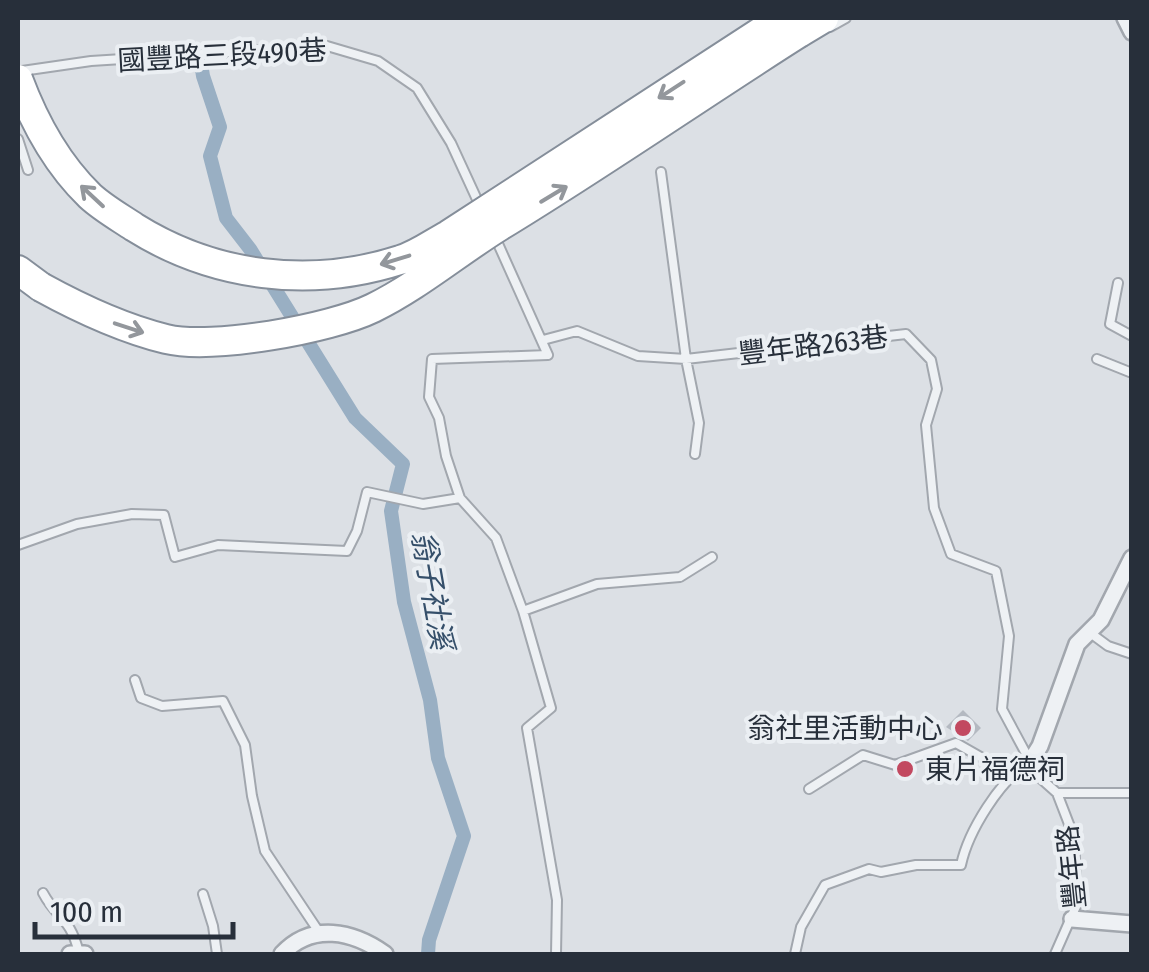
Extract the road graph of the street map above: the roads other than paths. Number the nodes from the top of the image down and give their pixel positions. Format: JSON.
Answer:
{"nodes":[{"id":1,"x":773,"y":18,"type":"edge"},
{"id":2,"x":846,"y":18,"type":"edge"},
{"id":3,"x":1124,"y":18,"type":"edge"},
{"id":4,"x":806,"y":29,"type":"edge"},
{"id":5,"x":1132,"y":32,"type":"edge"},
{"id":6,"x":18,"y":71,"type":"edge"},
{"id":7,"x":18,"y":79,"type":"edge"},
{"id":8,"x":18,"y":138,"type":"edge"},
{"id":9,"x":28,"y":170,"type":"dead end"},
{"id":10,"x":661,"y":172,"type":"dead end"},
{"id":11,"x":18,"y":270,"type":"edge"},
{"id":12,"x":1118,"y":283,"type":"dead end"},
{"id":13,"x":1132,"y":336,"type":"edge"},
{"id":14,"x":543,"y":340,"type":"junction"},
{"id":15,"x":686,"y":359,"type":"junction"},
{"id":16,"x":1096,"y":359,"type":"dead end"},
{"id":17,"x":1132,"y":373,"type":"edge"},
{"id":18,"x":695,"y":454,"type":"dead end"},
{"id":19,"x":460,"y":498,"type":"junction"},
{"id":20,"x":18,"y":545,"type":"edge"},
{"id":21,"x":712,"y":556,"type":"dead end"},
{"id":22,"x":1132,"y":558,"type":"edge"},
{"id":23,"x":523,"y":611,"type":"junction"},
{"id":24,"x":1088,"y":632,"type":"junction"},
{"id":25,"x":1132,"y":654,"type":"edge"},
{"id":26,"x":135,"y":680,"type":"dead end"},
{"id":27,"x":1030,"y":762,"type":"junction"},
{"id":28,"x":1014,"y":776,"type":"junction"},
{"id":29,"x":809,"y":788,"type":"dead end"},
{"id":30,"x":1056,"y":793,"type":"junction"},
{"id":31,"x":1132,"y":794,"type":"edge"},
{"id":32,"x":42,"y":894,"type":"dead end"},
{"id":33,"x":204,"y":894,"type":"dead end"},
{"id":34,"x":1072,"y":919,"type":"junction"},
{"id":35,"x":1132,"y":924,"type":"edge"},
{"id":36,"x":319,"y":932,"type":"junction"},
{"id":37,"x":70,"y":954,"type":"edge"},
{"id":38,"x":82,"y":954,"type":"edge"},
{"id":39,"x":217,"y":954,"type":"edge"},
{"id":40,"x":282,"y":954,"type":"edge"},
{"id":41,"x":385,"y":954,"type":"edge"},
{"id":42,"x":556,"y":954,"type":"edge"},
{"id":43,"x":795,"y":954,"type":"edge"},
{"id":44,"x":1054,"y":954,"type":"edge"}],
"edges":[{"from":1,"to":4,"type":"lane"},
{"from":2,"to":4,"type":"lane"},
{"from":3,"to":5,"type":"street"},
{"from":4,"to":7,"type":"highway","one_way":true,"bridge":true},
{"from":11,"to":4,"type":"highway","one_way":true,"bridge":true},
{"from":6,"to":14,"type":"lane","name":"國豐路三段490巷"},
{"from":8,"to":9,"type":"lane"},
{"from":10,"to":15,"type":"lane"},
{"from":12,"to":13,"type":"lane"},
{"from":14,"to":15,"type":"lane","name":"豐年路263巷"},
{"from":14,"to":19,"type":"lane","name":"豐年路263巷"},
{"from":15,"to":18,"type":"lane"},
{"from":15,"to":27,"type":"lane","name":"豐年路263巷"},
{"from":16,"to":17,"type":"lane"},
{"from":19,"to":20,"type":"lane"},
{"from":19,"to":23,"type":"lane","name":"豐年路263巷"},
{"from":21,"to":23,"type":"lane"},
{"from":22,"to":24,"type":"street"},
{"from":23,"to":42,"type":"lane","name":"豐年路263巷"},
{"from":24,"to":25,"type":"lane"},
{"from":24,"to":27,"type":"street"},
{"from":26,"to":36,"type":"lane"},
{"from":27,"to":28,"type":"lane"},
{"from":27,"to":30,"type":"lane","name":"豐年路"},
{"from":28,"to":29,"type":"lane"},
{"from":28,"to":43,"type":"lane"},
{"from":30,"to":31,"type":"lane"},
{"from":30,"to":34,"type":"lane","name":"豐年路"},
{"from":32,"to":38,"type":"lane"},
{"from":33,"to":39,"type":"lane"},
{"from":34,"to":35,"type":"street","name":"豐年路"},
{"from":34,"to":44,"type":"lane"},
{"from":36,"to":40,"type":"street"},
{"from":36,"to":41,"type":"street"},
{"from":37,"to":38,"type":"street"}]}
